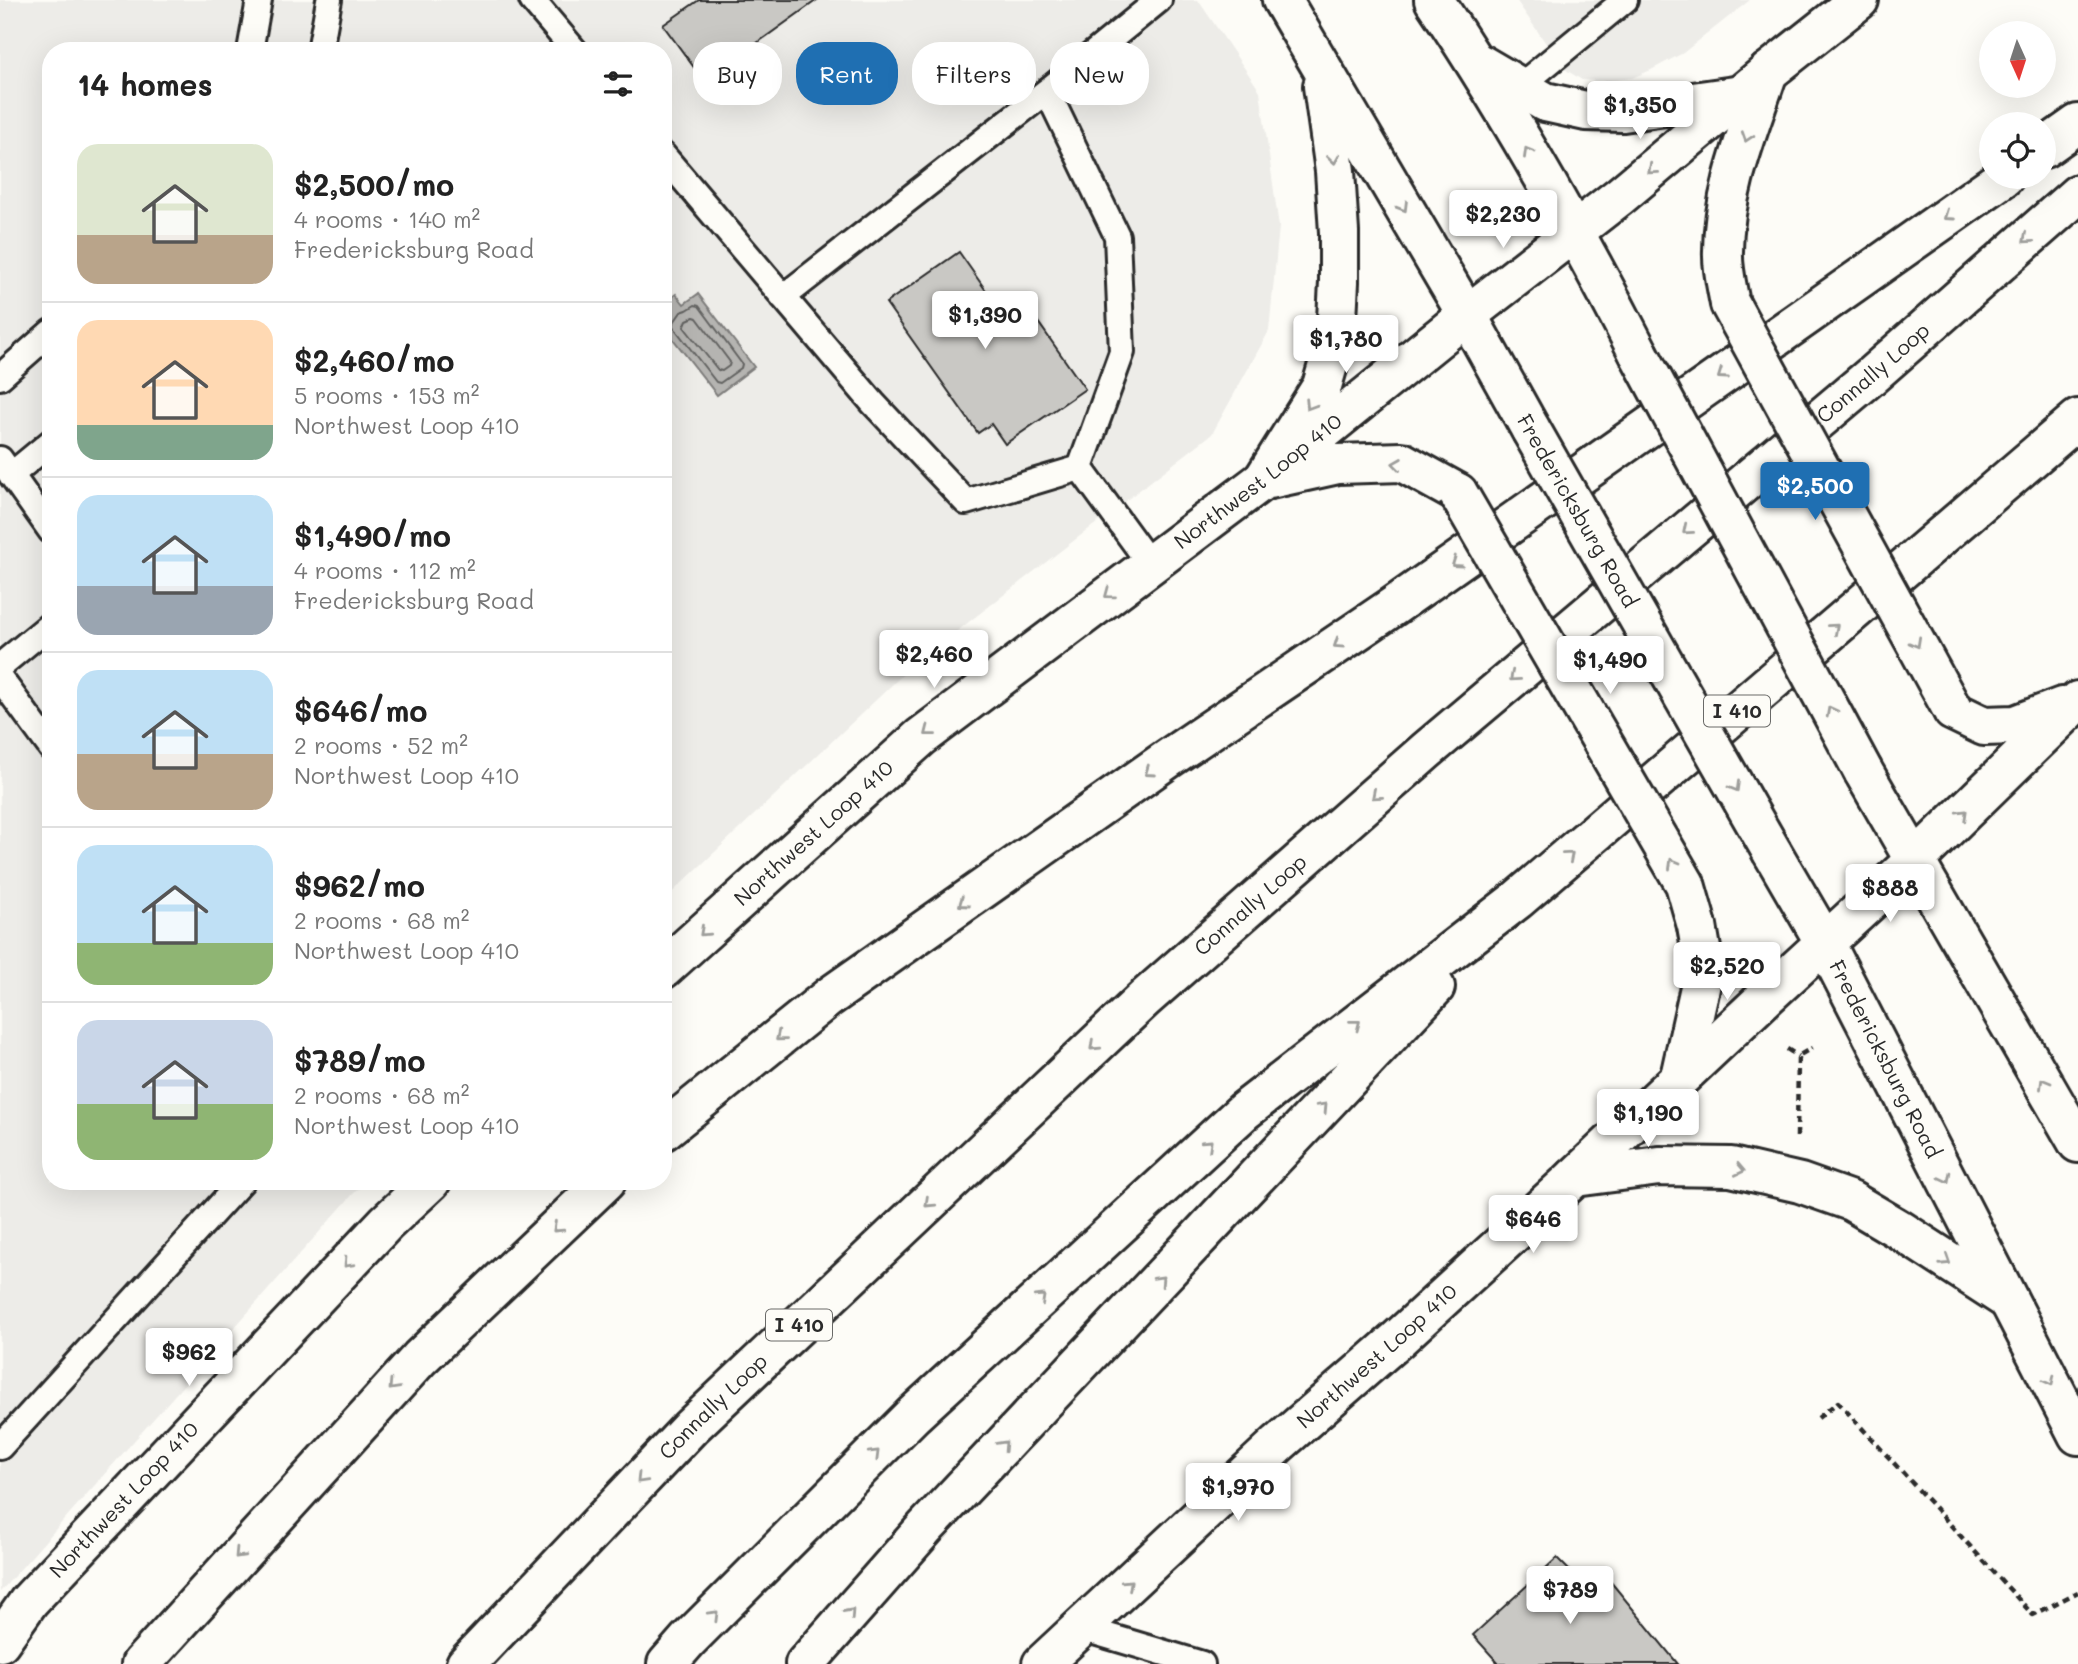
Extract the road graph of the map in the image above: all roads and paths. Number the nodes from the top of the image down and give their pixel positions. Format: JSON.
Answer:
{"nodes":[{"id":1,"x":259,"y":0,"type":"edge"},
{"id":2,"x":329,"y":0,"type":"edge"},
{"id":3,"x":532,"y":0,"type":"edge"},
{"id":4,"x":1159,"y":0,"type":"edge"},
{"id":5,"x":1282,"y":0,"type":"edge"},
{"id":6,"x":1434,"y":0,"type":"edge"},
{"id":7,"x":1626,"y":0,"type":"edge"},
{"id":8,"x":1859,"y":0,"type":"edge"},
{"id":9,"x":252,"y":42,"type":"edge"},
{"id":10,"x":322,"y":42,"type":"edge"},
{"id":11,"x":567,"y":42,"type":"edge"},
{"id":12,"x":1476,"y":62,"type":"junction"},
{"id":13,"x":1321,"y":67,"type":"junction"},
{"id":14,"x":1755,"y":84,"type":"junction"},
{"id":15,"x":1518,"y":88,"type":"junction"},
{"id":16,"x":1048,"y":91,"type":"junction"},
{"id":17,"x":2078,"y":124,"type":"edge"},
{"id":18,"x":2056,"y":140,"type":"edge"},
{"id":19,"x":672,"y":166,"type":"edge"},
{"id":20,"x":1987,"y":189,"type":"edge"},
{"id":21,"x":2078,"y":194,"type":"edge"},
{"id":22,"x":1575,"y":232,"type":"junction"},
{"id":23,"x":783,"y":297,"type":"junction"},
{"id":24,"x":1467,"y":315,"type":"junction"},
{"id":25,"x":42,"y":340,"type":"edge"},
{"id":26,"x":0,"y":377,"type":"edge"},
{"id":27,"x":2078,"y":419,"type":"edge"},
{"id":28,"x":42,"y":447,"type":"edge"},
{"id":29,"x":5,"y":467,"type":"edge"},
{"id":30,"x":1080,"y":468,"type":"junction"},
{"id":31,"x":1263,"y":480,"type":"junction"},
{"id":32,"x":42,"y":518,"type":"edge"},
{"id":33,"x":1150,"y":564,"type":"junction"},
{"id":34,"x":42,"y":631,"type":"edge"},
{"id":35,"x":0,"y":666,"type":"edge"},
{"id":36,"x":0,"y":678,"type":"edge"},
{"id":37,"x":2078,"y":701,"type":"edge"},
{"id":38,"x":42,"y":736,"type":"edge"},
{"id":39,"x":1914,"y":861,"type":"junction"},
{"id":40,"x":1517,"y":900,"type":"junction"},
{"id":41,"x":1825,"y":943,"type":"junction"},
{"id":42,"x":672,"y":961,"type":"edge"},
{"id":43,"x":1812,"y":1048,"type":"dead end"},
{"id":44,"x":1787,"y":1049,"type":"dead end"},
{"id":45,"x":1798,"y":1056,"type":"junction"},
{"id":46,"x":1680,"y":1077,"type":"junction"},
{"id":47,"x":672,"y":1124,"type":"edge"},
{"id":48,"x":2078,"y":1143,"type":"edge"},
{"id":49,"x":1797,"y":1146,"type":"dead end"},
{"id":50,"x":1575,"y":1177,"type":"junction"},
{"id":51,"x":234,"y":1190,"type":"edge"},
{"id":52,"x":397,"y":1190,"type":"edge"},
{"id":53,"x":421,"y":1190,"type":"edge"},
{"id":54,"x":596,"y":1190,"type":"edge"},
{"id":55,"x":386,"y":1223,"type":"junction"},
{"id":56,"x":2008,"y":1300,"type":"junction"},
{"id":57,"x":1818,"y":1418,"type":"dead end"},
{"id":58,"x":2078,"y":1435,"type":"edge"},
{"id":59,"x":0,"y":1447,"type":"edge"},
{"id":60,"x":2078,"y":1592,"type":"edge"},
{"id":61,"x":1081,"y":1628,"type":"junction"},
{"id":62,"x":0,"y":1643,"type":"edge"},
{"id":63,"x":141,"y":1664,"type":"edge"},
{"id":64,"x":466,"y":1664,"type":"edge"},
{"id":65,"x":667,"y":1664,"type":"edge"},
{"id":66,"x":804,"y":1664,"type":"edge"},
{"id":67,"x":1042,"y":1664,"type":"edge"},
{"id":68,"x":1202,"y":1664,"type":"edge"}],
"edges":[{"from":1,"to":9,"type":"lane"},
{"from":2,"to":10,"type":"lane"},
{"from":3,"to":11,"type":"lane"},
{"from":4,"to":16,"type":"lane"},
{"from":5,"to":13,"type":"main road","name":"Fredericksburg Road"},
{"from":6,"to":12,"type":"main road"},
{"from":7,"to":15,"type":"lane"},
{"from":8,"to":14,"type":"main road","name":"Northwest Loop 410"},
{"from":12,"to":15,"type":"main road"},
{"from":22,"to":12,"type":"main road","one_way":true},
{"from":13,"to":24,"type":"main road","name":"Fredericksburg Road","one_way":true},
{"from":13,"to":31,"type":"main road","one_way":true},
{"from":14,"to":15,"type":"main road"},
{"from":14,"to":22,"type":"main road","name":"Northwest Loop 410","one_way":true},
{"from":14,"to":37,"type":"main road","one_way":true,"bridge":true},
{"from":16,"to":23,"type":"lane"},
{"from":16,"to":30,"type":"lane"},
{"from":17,"to":18,"type":"main road"},
{"from":19,"to":23,"type":"lane"},
{"from":20,"to":47,"type":"main road","one_way":true},
{"from":21,"to":64,"type":"main road","name":"Connally Loop","number":"I 410","one_way":true},
{"from":22,"to":24,"type":"main road","name":"Northwest Loop 410"},
{"from":39,"to":22,"type":"main road","one_way":true,"bridge":true},
{"from":23,"to":30,"type":"lane"},
{"from":24,"to":31,"type":"main road","name":"Northwest Loop 410"},
{"from":24,"to":41,"type":"main road","name":"Fredericksburg Road","one_way":true,"bridge":true},
{"from":25,"to":26,"type":"lane"},
{"from":40,"to":27,"type":"main road","number":"I 410","one_way":true},
{"from":28,"to":29,"type":"lane"},
{"from":29,"to":32,"type":"lane"},
{"from":30,"to":33,"type":"lane"},
{"from":31,"to":33,"type":"main road","name":"Northwest Loop 410"},
{"from":46,"to":31,"type":"main road","one_way":true,"bridge":true},
{"from":33,"to":42,"type":"main road","name":"Northwest Loop 410","one_way":true},
{"from":34,"to":35,"type":"lane"},
{"from":36,"to":38,"type":"lane"},
{"from":39,"to":37,"type":"main road","name":"Northwest Loop 410","one_way":true},
{"from":39,"to":41,"type":"main road","name":"Northwest Loop 410"},
{"from":48,"to":39,"type":"main road","one_way":true},
{"from":65,"to":40,"type":"main road","number":"I 410","one_way":true},
{"from":66,"to":40,"type":"main road","one_way":true},
{"from":41,"to":46,"type":"main road","name":"Northwest Loop 410"},
{"from":41,"to":56,"type":"main road","name":"Fredericksburg Road","one_way":true},
{"from":43,"to":45,"type":"path"},
{"from":44,"to":45,"type":"path"},
{"from":45,"to":49,"type":"path"},
{"from":46,"to":50,"type":"main road","name":"Northwest Loop 410"},
{"from":50,"to":56,"type":"main road","one_way":true},
{"from":61,"to":50,"type":"main road","name":"Northwest Loop 410","one_way":true},
{"from":51,"to":59,"type":"lane"},
{"from":52,"to":55,"type":"lane"},
{"from":53,"to":55,"type":"main road","name":"Northwest Loop 410"},
{"from":54,"to":63,"type":"main road","one_way":true},
{"from":55,"to":62,"type":"main road","name":"Northwest Loop 410","one_way":true},
{"from":56,"to":58,"type":"main road","name":"Fredericksburg Road","one_way":true},
{"from":57,"to":60,"type":"path"},
{"from":61,"to":67,"type":"main road","name":"Northwest Loop 410"},
{"from":61,"to":68,"type":"lane"}]}
